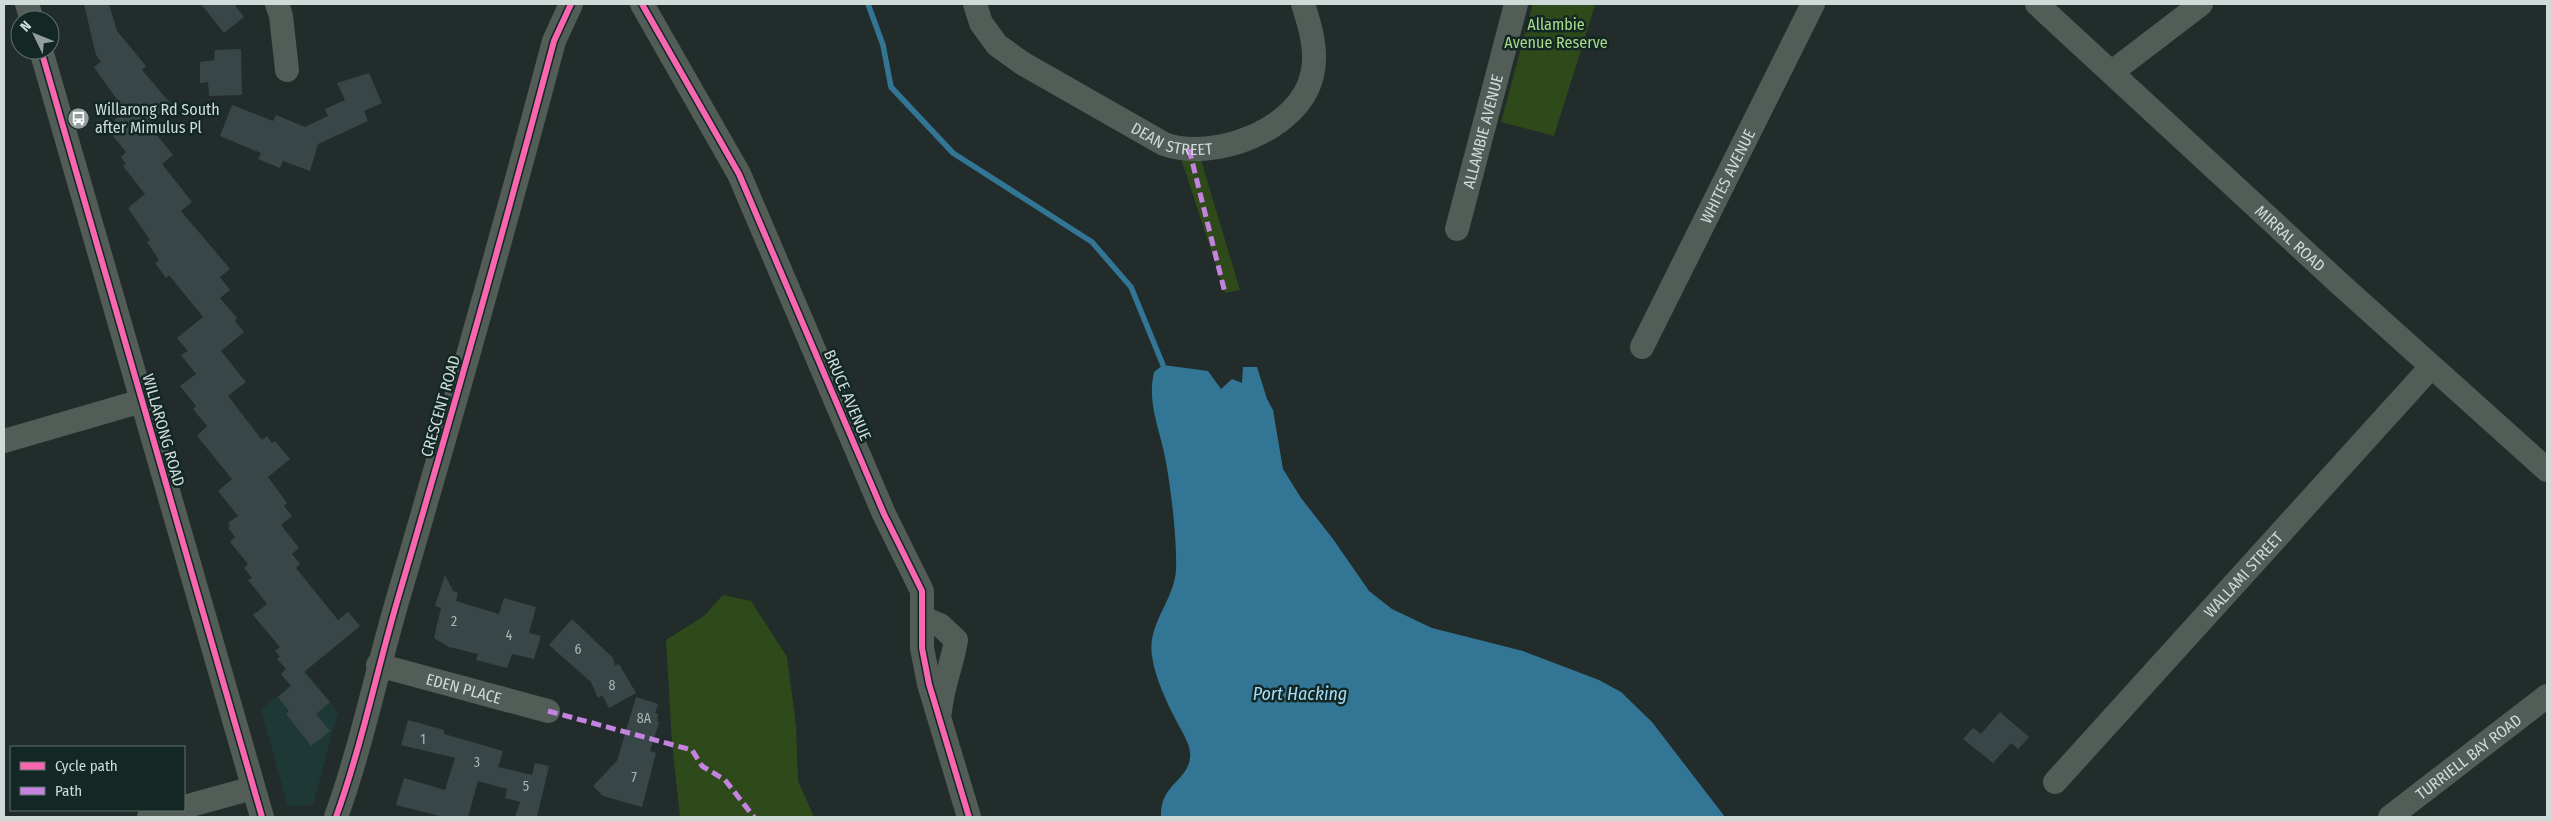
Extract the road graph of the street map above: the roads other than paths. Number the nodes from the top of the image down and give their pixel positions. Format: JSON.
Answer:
{"nodes":[{"id":1,"x":277,"y":4,"type":"edge"},
{"id":2,"x":571,"y":4,"type":"edge"},
{"id":3,"x":642,"y":4,"type":"edge"},
{"id":4,"x":976,"y":4,"type":"edge"},
{"id":5,"x":1303,"y":4,"type":"edge"},
{"id":6,"x":1516,"y":4,"type":"edge"},
{"id":7,"x":1813,"y":4,"type":"edge"},
{"id":8,"x":2037,"y":4,"type":"edge"},
{"id":9,"x":2201,"y":4,"type":"edge"},
{"id":10,"x":43,"y":60,"type":"edge"},
{"id":11,"x":287,"y":70,"type":"dead end"},
{"id":12,"x":2112,"y":72,"type":"junction"},
{"id":13,"x":1457,"y":229,"type":"dead end"},
{"id":14,"x":1642,"y":347,"type":"dead end"},
{"id":15,"x":2431,"y":367,"type":"junction"},
{"id":16,"x":142,"y":401,"type":"junction"},
{"id":17,"x":4,"y":441,"type":"edge"},
{"id":18,"x":2547,"y":470,"type":"edge"},
{"id":19,"x":923,"y":618,"type":"junction"},
{"id":20,"x":378,"y":665,"type":"junction"},
{"id":21,"x":2547,"y":696,"type":"edge"},
{"id":22,"x":548,"y":711,"type":"dead end"},
{"id":23,"x":939,"y":719,"type":"junction"},
{"id":24,"x":2055,"y":782,"type":"dead end"},
{"id":25,"x":253,"y":788,"type":"junction"},
{"id":26,"x":185,"y":807,"type":"edge"},
{"id":27,"x":171,"y":811,"type":"edge"},
{"id":28,"x":149,"y":817,"type":"edge"},
{"id":29,"x":262,"y":817,"type":"edge"},
{"id":30,"x":336,"y":817,"type":"edge"},
{"id":31,"x":969,"y":817,"type":"edge"},
{"id":32,"x":2390,"y":817,"type":"edge"}],
"edges":[{"from":1,"to":11,"type":"street"},
{"from":2,"to":20,"type":"street","name":"CRESCENT ROAD"},
{"from":3,"to":19,"type":"street","name":"BRUCE AVENUE"},
{"from":4,"to":5,"type":"street","name":"DEAN STREET"},
{"from":6,"to":13,"type":"street","name":"ALLAMBIE AVENUE"},
{"from":7,"to":14,"type":"street","name":"WHITES AVENUE"},
{"from":8,"to":12,"type":"street","name":"MIRRAL ROAD"},
{"from":9,"to":12,"type":"street"},
{"from":10,"to":16,"type":"street","name":"WILLARONG ROAD"},
{"from":12,"to":15,"type":"street","name":"MIRRAL ROAD"},
{"from":15,"to":18,"type":"street","name":"MIRRAL ROAD"},
{"from":15,"to":24,"type":"street","name":"WALLAMI STREET"},
{"from":16,"to":17,"type":"street"},
{"from":16,"to":25,"type":"street","name":"WILLARONG ROAD"},
{"from":19,"to":23,"type":"street","name":"BRUCE AVENUE"},
{"from":19,"to":23,"type":"street","name":"BRUCE AVENUE"},
{"from":20,"to":22,"type":"street","name":"EDEN PLACE"},
{"from":20,"to":30,"type":"street","name":"CRESCENT ROAD"},
{"from":21,"to":32,"type":"street","name":"TURRIELL BAY ROAD"},
{"from":23,"to":31,"type":"street","name":"BRUCE AVENUE"},
{"from":25,"to":26,"type":"street"},
{"from":25,"to":29,"type":"street","name":"WILLARONG ROAD"},
{"from":27,"to":28,"type":"street"}]}
